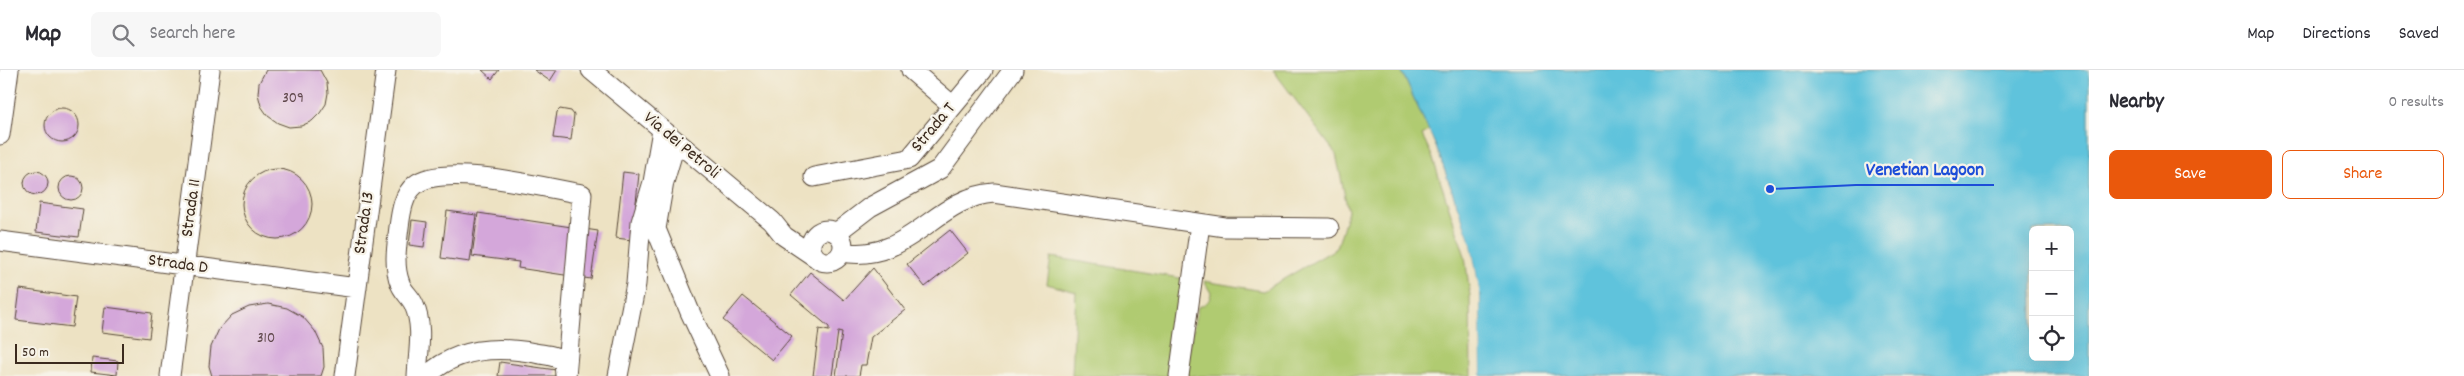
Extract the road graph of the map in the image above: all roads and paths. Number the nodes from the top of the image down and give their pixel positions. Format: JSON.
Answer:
{"nodes":[{"id":1,"x":9,"y":70,"type":"edge"},
{"id":2,"x":210,"y":70,"type":"edge"},
{"id":3,"x":386,"y":70,"type":"edge"},
{"id":4,"x":591,"y":70,"type":"edge"},
{"id":5,"x":911,"y":70,"type":"edge"},
{"id":6,"x":983,"y":70,"type":"edge"},
{"id":7,"x":1013,"y":70,"type":"edge"},
{"id":8,"x":953,"y":106,"type":"junction"},
{"id":9,"x":0,"y":135,"type":"edge"},
{"id":10,"x":669,"y":136,"type":"junction"},
{"id":11,"x":814,"y":177,"type":"dead end"},
{"id":12,"x":772,"y":221,"type":"junction"},
{"id":13,"x":1200,"y":224,"type":"junction"},
{"id":14,"x":1329,"y":228,"type":"dead end"},
{"id":15,"x":828,"y":232,"type":"junction"},
{"id":16,"x":0,"y":241,"type":"edge"},
{"id":17,"x":842,"y":252,"type":"junction"},
{"id":18,"x":815,"y":257,"type":"junction"},
{"id":19,"x":184,"y":265,"type":"junction"},
{"id":20,"x":357,"y":288,"type":"junction"},
{"id":21,"x":170,"y":376,"type":"edge"},
{"id":22,"x":345,"y":376,"type":"edge"},
{"id":23,"x":417,"y":376,"type":"edge"},
{"id":24,"x":427,"y":376,"type":"edge"},
{"id":25,"x":566,"y":376,"type":"edge"},
{"id":26,"x":618,"y":376,"type":"edge"},
{"id":27,"x":720,"y":376,"type":"edge"},
{"id":28,"x":1179,"y":376,"type":"edge"}],
"edges":[{"from":1,"to":9,"type":"street"},
{"from":2,"to":19,"type":"street","name":"Strada 11"},
{"from":3,"to":20,"type":"street","name":"Strada 13"},
{"from":4,"to":10,"type":"street","name":"Via dei Petroli"},
{"from":5,"to":8,"type":"street"},
{"from":6,"to":8,"type":"street","name":"Strada T"},
{"from":7,"to":15,"type":"street"},
{"from":8,"to":11,"type":"street","name":"Strada T"},
{"from":10,"to":12,"type":"street","name":"Via dei Petroli"},
{"from":10,"to":26,"type":"street"},
{"from":10,"to":27,"type":"street"},
{"from":12,"to":15,"type":"street","name":"Via dei Petroli"},
{"from":12,"to":18,"type":"street","name":"Via dei Petroli"},
{"from":13,"to":14,"type":"street"},
{"from":13,"to":17,"type":"street"},
{"from":13,"to":28,"type":"street"},
{"from":15,"to":17,"type":"street"},
{"from":15,"to":18,"type":"street"},
{"from":16,"to":19,"type":"street","name":"Strada D"},
{"from":17,"to":18,"type":"street"},
{"from":19,"to":20,"type":"street","name":"Strada D"},
{"from":19,"to":21,"type":"street","name":"Strada 11"},
{"from":20,"to":22,"type":"street","name":"Strada 13"},
{"from":23,"to":25,"type":"street"},
{"from":24,"to":25,"type":"street"}]}
